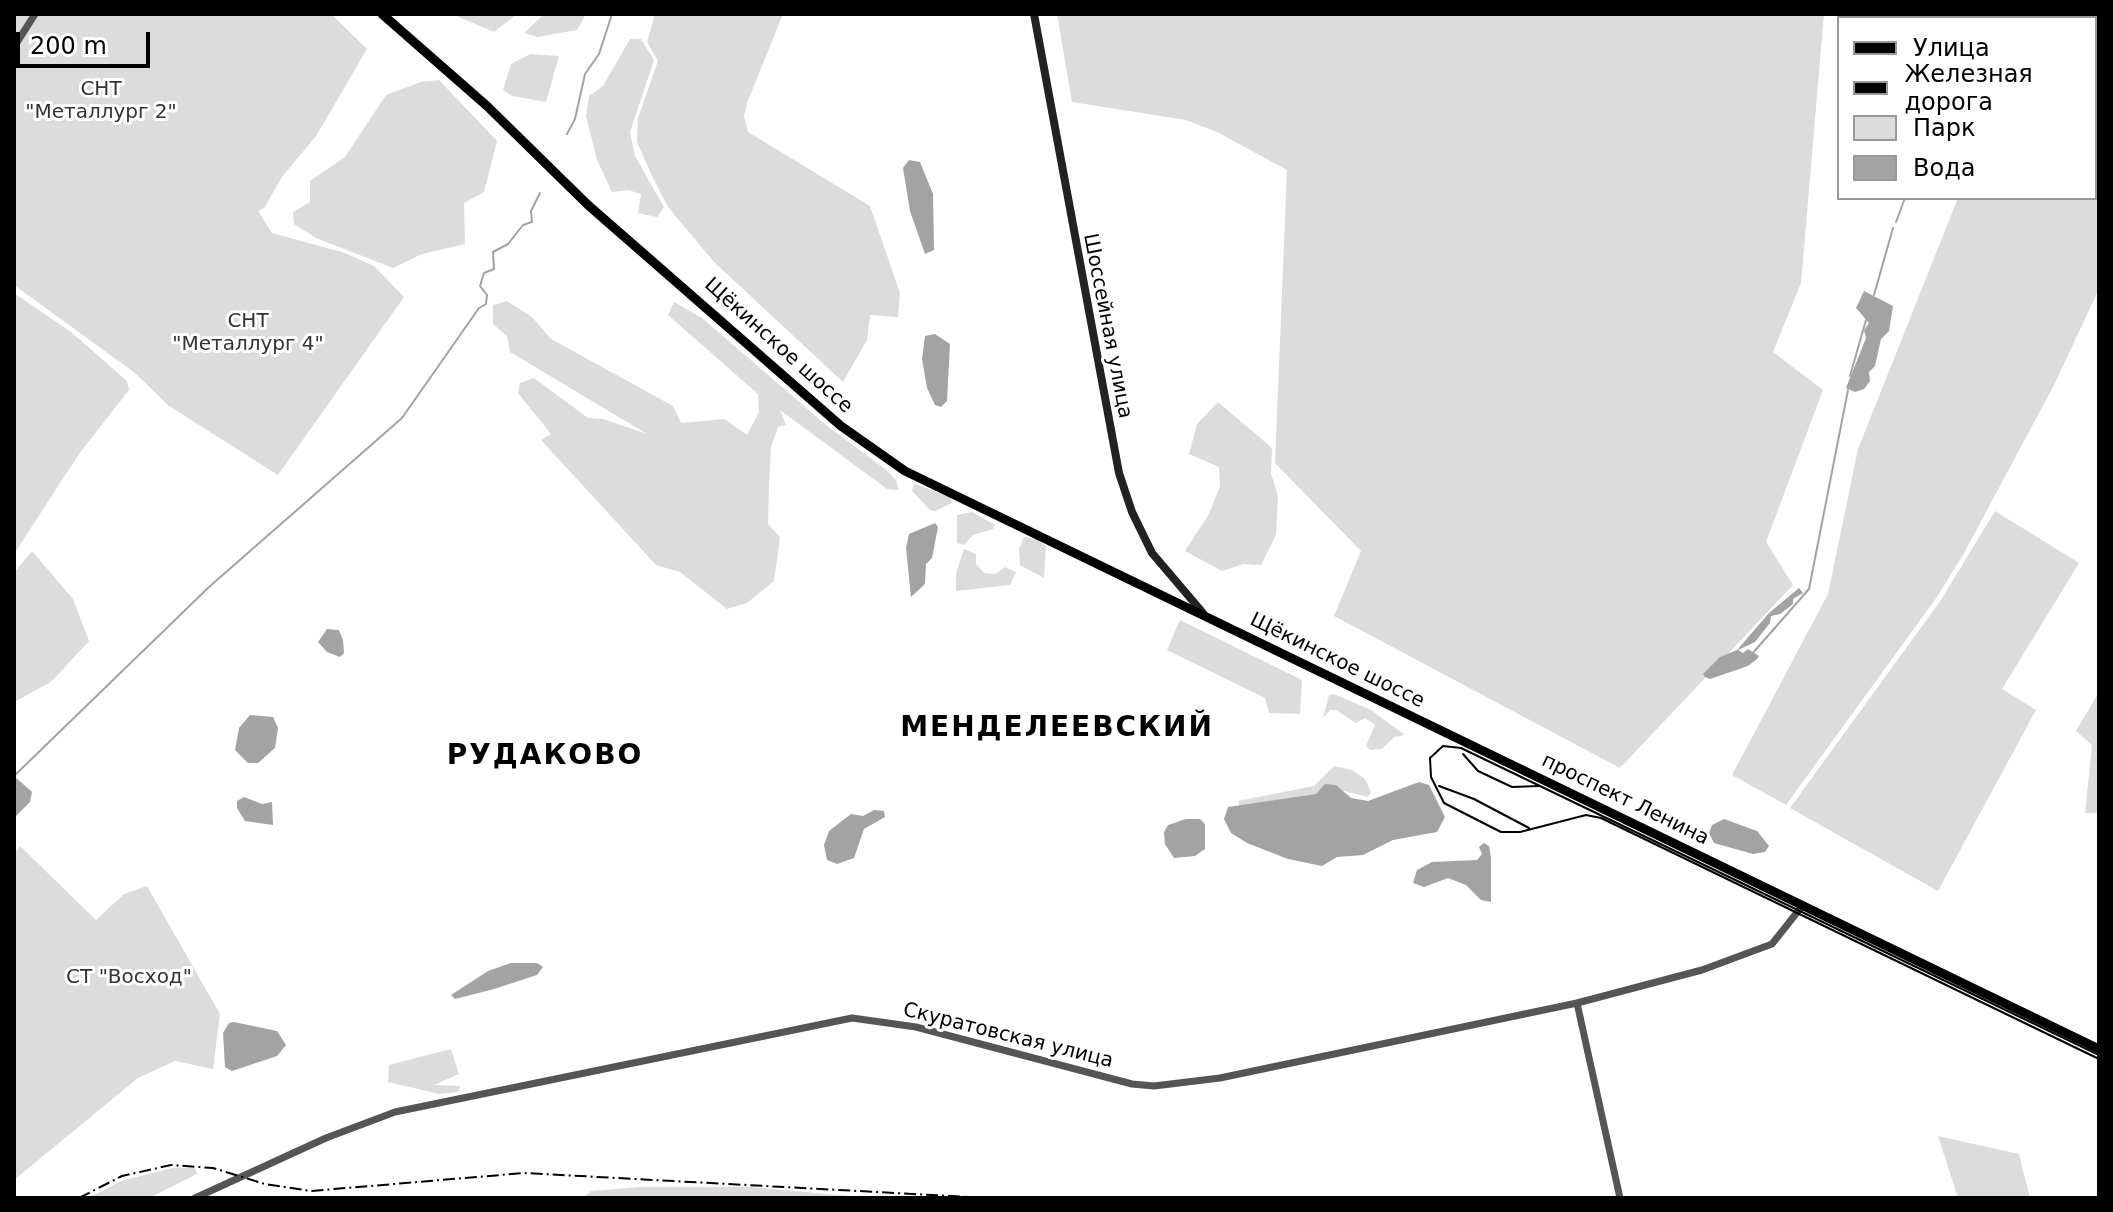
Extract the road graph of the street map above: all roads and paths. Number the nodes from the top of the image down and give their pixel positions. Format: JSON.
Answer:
{"nodes":[{"id":1,"x":35,"y":14,"type":"edge"},
{"id":2,"x":382,"y":14,"type":"edge"},
{"id":3,"x":1034,"y":14,"type":"edge"},
{"id":4,"x":14,"y":47,"type":"edge"},
{"id":5,"x":1209,"y":619,"type":"junction"},
{"id":6,"x":1431,"y":726,"type":"joint"},
{"id":7,"x":1803,"y":905,"type":"junction"},
{"id":8,"x":1577,"y":1003,"type":"junction"},
{"id":9,"x":2039,"y":1018,"type":"junction"},
{"id":10,"x":2099,"y":1043,"type":"edge"},
{"id":11,"x":2099,"y":1049,"type":"edge"},
{"id":12,"x":195,"y":1198,"type":"edge"},
{"id":13,"x":1620,"y":1198,"type":"edge"}],
"edges":[{"from":1,"to":4,"type":"street"},
{"from":2,"to":5,"type":"main road","name":"Щёкинское шоссе"},
{"from":3,"to":5,"type":"main road","name":"Шоссейная улица"},
{"from":5,"to":6,"type":"main road","name":"Щёкинское шоссе"},
{"from":6,"to":7,"type":"main road","name":"проспект Ленина"},
{"from":7,"to":8,"type":"street","name":"Скуратовская улица"},
{"from":7,"to":9,"type":"main road","name":"проспект Ленина"},
{"from":8,"to":12,"type":"street","name":"Скуратовская улица"},
{"from":8,"to":13,"type":"street"},
{"from":9,"to":10,"type":"main road","name":"проспект Ленина"},
{"from":9,"to":11,"type":"main road","name":"проспект Ленина"}]}
